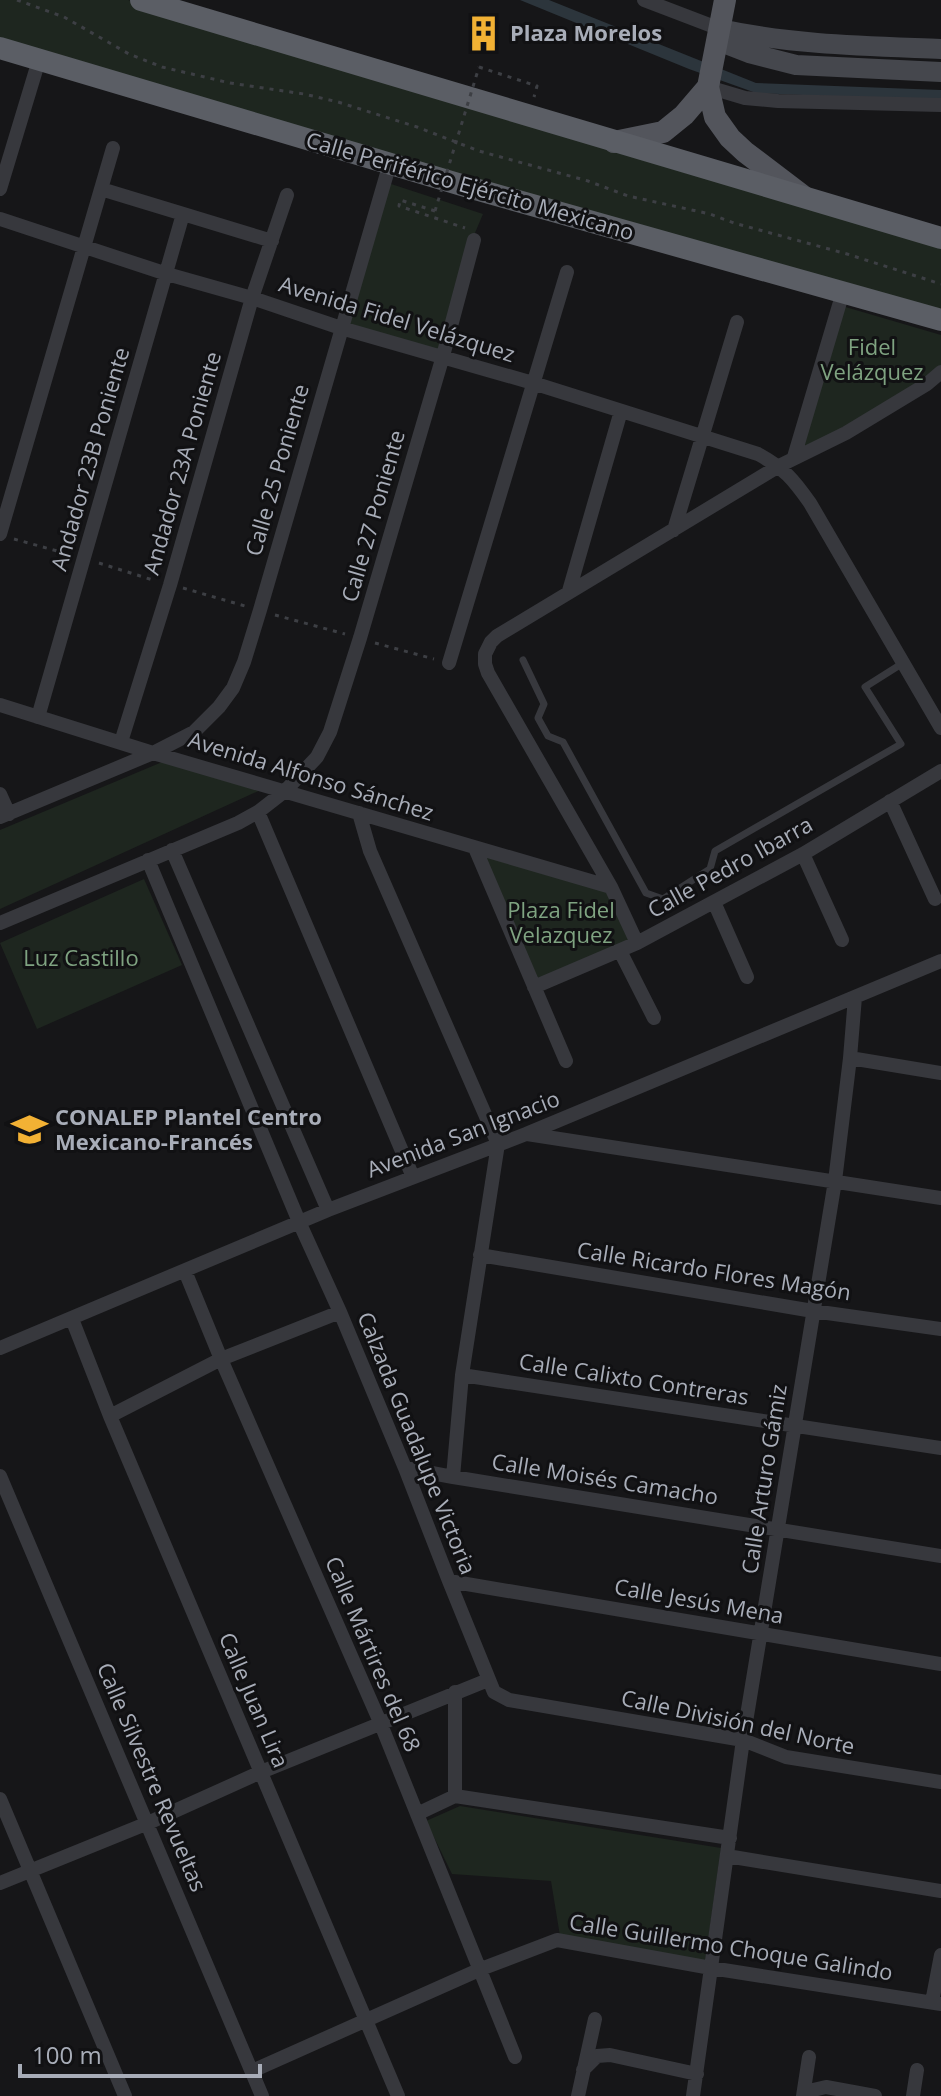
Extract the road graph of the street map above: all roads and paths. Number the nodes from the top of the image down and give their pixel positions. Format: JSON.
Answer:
{"nodes":[{"id":1,"x":17,"y":0,"type":"edge"},
{"id":2,"x":141,"y":0,"type":"edge"},
{"id":3,"x":644,"y":0,"type":"edge"},
{"id":4,"x":725,"y":0,"type":"edge"},
{"id":5,"x":719,"y":35,"type":"junction"},
{"id":6,"x":0,"y":48,"type":"edge"},
{"id":7,"x":941,"y":49,"type":"edge"},
{"id":8,"x":39,"y":60,"type":"junction"},
{"id":9,"x":941,"y":72,"type":"edge"},
{"id":10,"x":709,"y":84,"type":"junction"},
{"id":11,"x":941,"y":105,"type":"edge"},
{"id":12,"x":528,"y":116,"type":"junction"},
{"id":13,"x":614,"y":142,"type":"junction"},
{"id":14,"x":113,"y":148,"type":"dead end"},
{"id":15,"x":390,"y":163,"type":"junction"},
{"id":16,"x":0,"y":189,"type":"edge"},
{"id":17,"x":101,"y":189,"type":"junction"},
{"id":18,"x":287,"y":195,"type":"dead end"},
{"id":19,"x":806,"y":199,"type":"junction"},
{"id":20,"x":183,"y":214,"type":"junction"},
{"id":21,"x":0,"y":219,"type":"edge"},
{"id":22,"x":941,"y":238,"type":"edge"},
{"id":23,"x":474,"y":240,"type":"joint"},
{"id":24,"x":272,"y":241,"type":"junction"},
{"id":25,"x":84,"y":246,"type":"junction"},
{"id":26,"x":567,"y":272,"type":"dead end"},
{"id":27,"x":167,"y":274,"type":"junction"},
{"id":28,"x":941,"y":284,"type":"edge"},
{"id":29,"x":843,"y":292,"type":"junction"},
{"id":30,"x":252,"y":298,"type":"junction"},
{"id":31,"x":941,"y":320,"type":"edge"},
{"id":32,"x":737,"y":322,"type":"dead end"},
{"id":33,"x":341,"y":328,"type":"junction"},
{"id":34,"x":443,"y":356,"type":"junction"},
{"id":35,"x":941,"y":372,"type":"edge"},
{"id":36,"x":533,"y":383,"type":"junction"},
{"id":37,"x":621,"y":411,"type":"junction"},
{"id":38,"x":702,"y":438,"type":"junction"},
{"id":39,"x":794,"y":457,"type":"junction"},
{"id":40,"x":779,"y":466,"type":"junction"},
{"id":41,"x":674,"y":530,"type":"junction"},
{"id":42,"x":7,"y":537,"type":"edge"},
{"id":43,"x":84,"y":559,"type":"junction"},
{"id":44,"x":170,"y":585,"type":"junction"},
{"id":45,"x":569,"y":591,"type":"junction"},
{"id":46,"x":260,"y":610,"type":"junction"},
{"id":47,"x":360,"y":638,"type":"junction"},
{"id":48,"x":523,"y":660,"type":"dead end"},
{"id":49,"x":449,"y":663,"type":"joint"},
{"id":50,"x":903,"y":663,"type":"junction"},
{"id":51,"x":1,"y":706,"type":"edge"},
{"id":52,"x":38,"y":717,"type":"junction"},
{"id":53,"x":941,"y":728,"type":"edge"},
{"id":54,"x":121,"y":742,"type":"junction"},
{"id":55,"x":153,"y":753,"type":"junction"},
{"id":56,"x":941,"y":771,"type":"edge"},
{"id":57,"x":285,"y":791,"type":"junction"},
{"id":58,"x":0,"y":794,"type":"edge"},
{"id":59,"x":890,"y":801,"type":"junction"},
{"id":60,"x":258,"y":812,"type":"junction"},
{"id":61,"x":359,"y":813,"type":"junction"},
{"id":62,"x":4,"y":816,"type":"edge"},
{"id":63,"x":475,"y":848,"type":"junction"},
{"id":64,"x":172,"y":850,"type":"junction"},
{"id":65,"x":803,"y":854,"type":"junction"},
{"id":66,"x":148,"y":860,"type":"junction"},
{"id":67,"x":611,"y":887,"type":"junction"},
{"id":68,"x":935,"y":899,"type":"dead end"},
{"id":69,"x":714,"y":902,"type":"junction"},
{"id":70,"x":0,"y":923,"type":"edge"},
{"id":71,"x":842,"y":940,"type":"dead end"},
{"id":72,"x":637,"y":943,"type":"junction"},
{"id":73,"x":620,"y":951,"type":"junction"},
{"id":74,"x":941,"y":961,"type":"edge"},
{"id":75,"x":747,"y":977,"type":"dead end"},
{"id":76,"x":534,"y":987,"type":"junction"},
{"id":77,"x":855,"y":997,"type":"junction"},
{"id":78,"x":654,"y":1018,"type":"dead end"},
{"id":79,"x":850,"y":1058,"type":"junction"},
{"id":80,"x":566,"y":1061,"type":"dead end"},
{"id":81,"x":941,"y":1073,"type":"edge"},
{"id":82,"x":526,"y":1134,"type":"junction"},
{"id":83,"x":498,"y":1144,"type":"junction"},
{"id":84,"x":413,"y":1177,"type":"junction"},
{"id":85,"x":835,"y":1181,"type":"junction"},
{"id":86,"x":941,"y":1198,"type":"edge"},
{"id":87,"x":328,"y":1210,"type":"junction"},
{"id":88,"x":300,"y":1224,"type":"junction"},
{"id":89,"x":480,"y":1255,"type":"junction"},
{"id":90,"x":185,"y":1271,"type":"junction"},
{"id":91,"x":813,"y":1311,"type":"junction"},
{"id":92,"x":340,"y":1312,"type":"junction"},
{"id":93,"x":72,"y":1319,"type":"junction"},
{"id":94,"x":941,"y":1329,"type":"edge"},
{"id":95,"x":0,"y":1348,"type":"edge"},
{"id":96,"x":221,"y":1359,"type":"junction"},
{"id":97,"x":462,"y":1375,"type":"junction"},
{"id":98,"x":110,"y":1416,"type":"junction"},
{"id":99,"x":795,"y":1425,"type":"junction"},
{"id":100,"x":941,"y":1448,"type":"edge"},
{"id":101,"x":405,"y":1468,"type":"junction"},
{"id":102,"x":0,"y":1476,"type":"edge"},
{"id":103,"x":453,"y":1477,"type":"junction"},
{"id":104,"x":779,"y":1529,"type":"junction"},
{"id":105,"x":941,"y":1556,"type":"edge"},
{"id":106,"x":449,"y":1581,"type":"junction"},
{"id":107,"x":761,"y":1634,"type":"junction"},
{"id":108,"x":941,"y":1664,"type":"edge"},
{"id":109,"x":488,"y":1680,"type":"junction"},
{"id":110,"x":455,"y":1692,"type":"junction"},
{"id":111,"x":380,"y":1722,"type":"junction"},
{"id":112,"x":743,"y":1740,"type":"junction"},
{"id":113,"x":261,"y":1772,"type":"junction"},
{"id":114,"x":941,"y":1782,"type":"edge"},
{"id":115,"x":455,"y":1796,"type":"junction"},
{"id":116,"x":0,"y":1799,"type":"edge"},
{"id":117,"x":417,"y":1814,"type":"junction"},
{"id":118,"x":148,"y":1823,"type":"junction"},
{"id":119,"x":730,"y":1838,"type":"junction"},
{"id":120,"x":727,"y":1856,"type":"junction"},
{"id":121,"x":29,"y":1870,"type":"junction"},
{"id":122,"x":0,"y":1883,"type":"edge"},
{"id":123,"x":941,"y":1891,"type":"edge"},
{"id":124,"x":941,"y":1955,"type":"edge"},
{"id":125,"x":711,"y":1968,"type":"junction"},
{"id":126,"x":481,"y":1969,"type":"junction"},
{"id":127,"x":936,"y":2003,"type":"edge"},
{"id":128,"x":366,"y":2019,"type":"junction"},
{"id":129,"x":595,"y":2019,"type":"dead end"},
{"id":130,"x":515,"y":2057,"type":"dead end"},
{"id":131,"x":809,"y":2057,"type":"dead end"},
{"id":132,"x":583,"y":2070,"type":"junction"},
{"id":133,"x":917,"y":2070,"type":"dead end"},
{"id":134,"x":252,"y":2071,"type":"junction"},
{"id":135,"x":697,"y":2074,"type":"junction"},
{"id":136,"x":125,"y":2096,"type":"edge"},
{"id":137,"x":262,"y":2096,"type":"edge"},
{"id":138,"x":398,"y":2096,"type":"edge"},
{"id":139,"x":578,"y":2096,"type":"edge"},
{"id":140,"x":693,"y":2096,"type":"edge"},
{"id":141,"x":806,"y":2096,"type":"edge"},
{"id":142,"x":875,"y":2096,"type":"edge"},
{"id":143,"x":913,"y":2096,"type":"edge"}],
"edges":[{"from":1,"to":28,"type":"path"},
{"from":2,"to":12,"type":"highway"},
{"from":3,"to":5,"type":"street"},
{"from":4,"to":5,"type":"main road"},
{"from":5,"to":7,"type":"main road"},
{"from":5,"to":9,"type":"main road"},
{"from":5,"to":10,"type":"main road"},
{"from":6,"to":8,"type":"highway","name":"Calle Periférico Ejército Mexicano"},
{"from":8,"to":15,"type":"highway","name":"Calle Periférico Ejército Mexicano"},
{"from":8,"to":16,"type":"street"},
{"from":10,"to":11,"type":"street"},
{"from":10,"to":13,"type":"main road"},
{"from":10,"to":19,"type":"main road"},
{"from":12,"to":13,"type":"highway"},
{"from":12,"to":23,"type":"path","bridge":true},
{"from":13,"to":19,"type":"highway"},
{"from":14,"to":17,"type":"street"},
{"from":15,"to":29,"type":"highway","name":"Calle Periférico Ejército Mexicano"},
{"from":15,"to":33,"type":"street","name":"Calle 25 Poniente"},
{"from":17,"to":20,"type":"street"},
{"from":17,"to":25,"type":"street"},
{"from":18,"to":24,"type":"street","name":"Andador 23A Poniente"},
{"from":19,"to":22,"type":"highway"},
{"from":20,"to":24,"type":"street"},
{"from":20,"to":27,"type":"street","name":"Andador 23B Poniente"},
{"from":21,"to":25,"type":"street","name":"Avenida Fidel Velázquez"},
{"from":23,"to":34,"type":"street","name":"Calle 27 Poniente"},
{"from":24,"to":30,"type":"street","name":"Andador 23A Poniente"},
{"from":25,"to":27,"type":"street","name":"Avenida Fidel Velázquez"},
{"from":25,"to":42,"type":"street"},
{"from":26,"to":36,"type":"street"},
{"from":27,"to":30,"type":"street","name":"Avenida Fidel Velázquez"},
{"from":27,"to":43,"type":"street","name":"Andador 23B Poniente"},
{"from":29,"to":31,"type":"highway","name":"Calle Periférico Ejército Mexicano"},
{"from":29,"to":39,"type":"street"},
{"from":30,"to":33,"type":"street","name":"Avenida Fidel Velázquez"},
{"from":30,"to":44,"type":"street","name":"Andador 23A Poniente"},
{"from":32,"to":38,"type":"street"},
{"from":33,"to":34,"type":"street","name":"Avenida Fidel Velázquez"},
{"from":33,"to":46,"type":"street","name":"Calle 25 Poniente"},
{"from":34,"to":36,"type":"street","name":"Avenida Fidel Velázquez"},
{"from":34,"to":47,"type":"street","name":"Calle 27 Poniente"},
{"from":35,"to":39,"type":"street"},
{"from":36,"to":37,"type":"street","name":"Avenida Fidel Velázquez"},
{"from":36,"to":49,"type":"street"},
{"from":37,"to":38,"type":"street","name":"Avenida Fidel Velázquez"},
{"from":37,"to":45,"type":"street"},
{"from":38,"to":40,"type":"street","name":"Avenida Fidel Velázquez"},
{"from":38,"to":41,"type":"street"},
{"from":39,"to":40,"type":"street"},
{"from":40,"to":41,"type":"street"},
{"from":40,"to":50,"type":"street"},
{"from":41,"to":45,"type":"street"},
{"from":42,"to":43,"type":"path"},
{"from":43,"to":44,"type":"path"},
{"from":43,"to":52,"type":"street","name":"Andador 23B Poniente"},
{"from":44,"to":46,"type":"path"},
{"from":44,"to":54,"type":"street","name":"Andador 23A Poniente"},
{"from":45,"to":67,"type":"street"},
{"from":46,"to":47,"type":"path"},
{"from":46,"to":55,"type":"street","name":"Calle 25 Poniente"},
{"from":47,"to":49,"type":"path"},
{"from":47,"to":57,"type":"street","name":"Calle 27 Poniente"},
{"from":48,"to":50,"type":"lane"},
{"from":50,"to":53,"type":"street"},
{"from":51,"to":52,"type":"street","name":"Avenida Alfonso Sánchez"},
{"from":52,"to":54,"type":"street","name":"Avenida Alfonso Sánchez"},
{"from":54,"to":55,"type":"street","name":"Avenida Alfonso Sánchez"},
{"from":55,"to":57,"type":"street","name":"Avenida Alfonso Sánchez"},
{"from":55,"to":62,"type":"street","name":"Calle 25 Poniente"},
{"from":56,"to":59,"type":"street","name":"Calle Pedro Ibarra"},
{"from":57,"to":60,"type":"street","name":"Calle 27 Poniente"},
{"from":57,"to":61,"type":"street","name":"Avenida Alfonso Sánchez"},
{"from":58,"to":62,"type":"street"},
{"from":59,"to":65,"type":"street","name":"Calle Pedro Ibarra"},
{"from":59,"to":68,"type":"street"},
{"from":60,"to":64,"type":"street","name":"Calle 27 Poniente"},
{"from":60,"to":84,"type":"street"},
{"from":61,"to":63,"type":"street","name":"Avenida Alfonso Sánchez"},
{"from":61,"to":83,"type":"street"},
{"from":63,"to":67,"type":"street","name":"Avenida Alfonso Sánchez"},
{"from":63,"to":76,"type":"street"},
{"from":64,"to":66,"type":"street","name":"Calle 27 Poniente"},
{"from":64,"to":87,"type":"street"},
{"from":65,"to":69,"type":"street","name":"Calle Pedro Ibarra"},
{"from":65,"to":71,"type":"street"},
{"from":66,"to":70,"type":"street","name":"Calle 27 Poniente"},
{"from":66,"to":88,"type":"street","name":"Calzada Guadalupe Victoria"},
{"from":67,"to":72,"type":"street"},
{"from":69,"to":72,"type":"street","name":"Calle Pedro Ibarra"},
{"from":69,"to":75,"type":"street"},
{"from":72,"to":73,"type":"street","name":"Calle Pedro Ibarra"},
{"from":73,"to":76,"type":"street","name":"Calle Pedro Ibarra"},
{"from":73,"to":78,"type":"street"},
{"from":74,"to":77,"type":"street","name":"Avenida San Ignacio"},
{"from":76,"to":80,"type":"street"},
{"from":77,"to":79,"type":"street","name":"Calle Arturo Gámiz"},
{"from":77,"to":82,"type":"street","name":"Avenida San Ignacio"},
{"from":79,"to":81,"type":"street"},
{"from":79,"to":85,"type":"street","name":"Calle Arturo Gámiz"},
{"from":82,"to":83,"type":"street","name":"Avenida San Ignacio"},
{"from":82,"to":85,"type":"street"},
{"from":83,"to":84,"type":"street","name":"Avenida San Ignacio"},
{"from":83,"to":89,"type":"street"},
{"from":84,"to":87,"type":"street","name":"Avenida San Ignacio"},
{"from":85,"to":86,"type":"street"},
{"from":85,"to":91,"type":"street","name":"Calle Arturo Gámiz"},
{"from":87,"to":88,"type":"street","name":"Avenida San Ignacio"},
{"from":88,"to":90,"type":"street","name":"Avenida San Ignacio"},
{"from":88,"to":92,"type":"street","name":"Calzada Guadalupe Victoria"},
{"from":89,"to":91,"type":"street","name":"Calle Ricardo Flores Magón"},
{"from":89,"to":97,"type":"street"},
{"from":90,"to":93,"type":"street","name":"Avenida San Ignacio"},
{"from":90,"to":96,"type":"street","name":"Calle Mártires del 68"},
{"from":91,"to":94,"type":"street","name":"Calle Ricardo Flores Magón"},
{"from":91,"to":99,"type":"street","name":"Calle Arturo Gámiz"},
{"from":92,"to":96,"type":"street"},
{"from":92,"to":101,"type":"street","name":"Calzada Guadalupe Victoria"},
{"from":93,"to":95,"type":"street","name":"Avenida San Ignacio"},
{"from":93,"to":98,"type":"street","name":"Calle Juan Lira"},
{"from":96,"to":98,"type":"street"},
{"from":96,"to":111,"type":"street","name":"Calle Mártires del 68"},
{"from":97,"to":99,"type":"street","name":"Calle Calixto Contreras"},
{"from":97,"to":103,"type":"street"},
{"from":98,"to":113,"type":"street","name":"Calle Juan Lira"},
{"from":99,"to":100,"type":"street","name":"Calle Calixto Contreras"},
{"from":99,"to":104,"type":"street","name":"Calle Arturo Gámiz"},
{"from":101,"to":103,"type":"street","name":"Calle Moisés Camacho"},
{"from":101,"to":106,"type":"street","name":"Calzada Guadalupe Victoria"},
{"from":102,"to":118,"type":"street","name":"Calle Silvestre Revueltas"},
{"from":103,"to":104,"type":"street","name":"Calle Moisés Camacho"},
{"from":104,"to":105,"type":"street","name":"Calle Moisés Camacho"},
{"from":104,"to":107,"type":"street","name":"Calle Arturo Gámiz"},
{"from":106,"to":107,"type":"street","name":"Calle Jesús Mena"},
{"from":106,"to":109,"type":"street","name":"Calzada Guadalupe Victoria"},
{"from":107,"to":108,"type":"street","name":"Calle Jesús Mena"},
{"from":107,"to":112,"type":"street","name":"Calle Arturo Gámiz"},
{"from":109,"to":110,"type":"street"},
{"from":109,"to":112,"type":"street","name":"Calle División del Norte"},
{"from":110,"to":111,"type":"street"},
{"from":110,"to":115,"type":"street"},
{"from":111,"to":113,"type":"street"},
{"from":111,"to":117,"type":"street","name":"Calle Mártires del 68"},
{"from":112,"to":114,"type":"street","name":"Calle División del Norte"},
{"from":112,"to":119,"type":"street","name":"Calle Arturo Gámiz"},
{"from":113,"to":118,"type":"street"},
{"from":113,"to":128,"type":"street","name":"Calle Juan Lira"},
{"from":115,"to":117,"type":"street"},
{"from":115,"to":119,"type":"street"},
{"from":116,"to":121,"type":"street"},
{"from":117,"to":126,"type":"street","name":"Calle Mártires del 68"},
{"from":118,"to":121,"type":"street"},
{"from":118,"to":134,"type":"street","name":"Calle Silvestre Revueltas"},
{"from":119,"to":120,"type":"street","name":"Calle Arturo Gámiz"},
{"from":120,"to":123,"type":"street"},
{"from":120,"to":125,"type":"street","name":"Calle Arturo Gámiz"},
{"from":121,"to":122,"type":"street"},
{"from":121,"to":136,"type":"street"},
{"from":124,"to":127,"type":"street"},
{"from":125,"to":126,"type":"street","name":"Calle Guillermo Choque Galindo"},
{"from":125,"to":127,"type":"street","name":"Calle Guillermo Choque Galindo"},
{"from":125,"to":135,"type":"street","name":"Calle Arturo Gámiz"},
{"from":126,"to":128,"type":"street","name":"Calle Guillermo Choque Galindo"},
{"from":126,"to":130,"type":"street","name":"Calle Mártires del 68"},
{"from":128,"to":134,"type":"street","name":"Calle Guillermo Choque Galindo"},
{"from":128,"to":138,"type":"street","name":"Calle Juan Lira"},
{"from":129,"to":132,"type":"street"},
{"from":131,"to":141,"type":"street"},
{"from":132,"to":135,"type":"street"},
{"from":132,"to":139,"type":"street"},
{"from":133,"to":143,"type":"street"},
{"from":134,"to":137,"type":"street","name":"Calle Silvestre Revueltas"},
{"from":135,"to":140,"type":"street","name":"Calle Arturo Gámiz"},
{"from":141,"to":142,"type":"street"}]}
